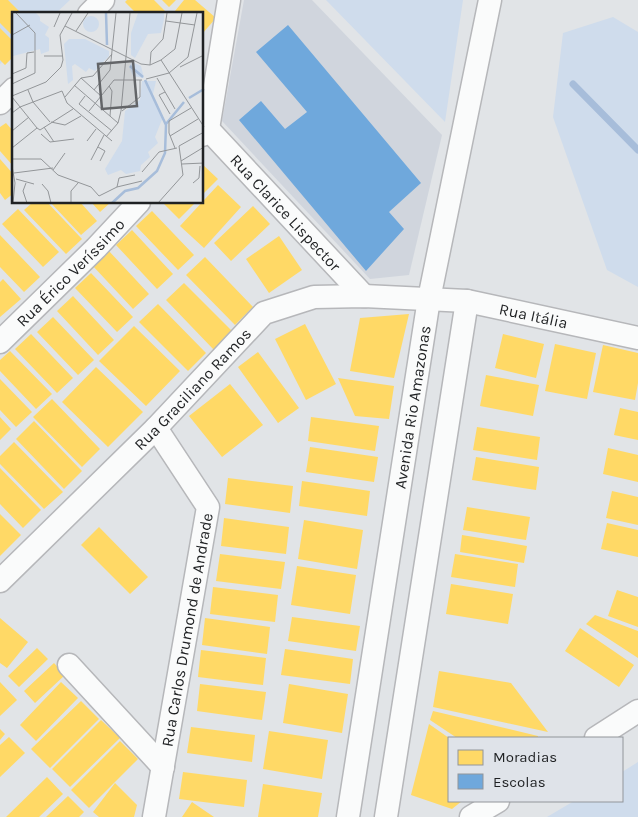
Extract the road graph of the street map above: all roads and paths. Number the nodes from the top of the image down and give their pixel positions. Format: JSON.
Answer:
{"nodes":[{"id":1,"x":103,"y":0,"type":"edge"},
{"id":2,"x":229,"y":0,"type":"edge"},
{"id":3,"x":490,"y":0,"type":"edge"},
{"id":4,"x":91,"y":12,"type":"edge"},
{"id":5,"x":12,"y":91,"type":"edge"},
{"id":6,"x":0,"y":103,"type":"edge"},
{"id":7,"x":205,"y":132,"type":"edge"},
{"id":8,"x":138,"y":204,"type":"edge"},
{"id":9,"x":364,"y":296,"type":"junction"},
{"id":10,"x":429,"y":299,"type":"junction"},
{"id":11,"x":467,"y":301,"type":"junction"},
{"id":12,"x":638,"y":338,"type":"edge"},
{"id":13,"x":0,"y":342,"type":"edge"},
{"id":14,"x":156,"y":428,"type":"junction"},
{"id":15,"x":0,"y":581,"type":"edge"},
{"id":16,"x":69,"y":665,"type":"dead end"},
{"id":17,"x":638,"y":711,"type":"edge"},
{"id":18,"x":598,"y":737,"type":"edge"},
{"id":19,"x":163,"y":767,"type":"junction"},
{"id":20,"x":496,"y":802,"type":"edge"},
{"id":21,"x":154,"y":817,"type":"edge"},
{"id":22,"x":348,"y":817,"type":"edge"},
{"id":23,"x":386,"y":817,"type":"edge"},
{"id":24,"x":471,"y":817,"type":"edge"}],
"edges":[{"from":1,"to":4,"type":"street"},
{"from":2,"to":7,"type":"street"},
{"from":3,"to":10,"type":"street","name":"Avenida Rio Amazonas"},
{"from":5,"to":6,"type":"street"},
{"from":7,"to":9,"type":"street","name":"Rua Clarice Lispector"},
{"from":8,"to":13,"type":"street","name":"Rua Érico Veríssimo"},
{"from":9,"to":10,"type":"street","name":"Rua Graciliano Ramos"},
{"from":9,"to":14,"type":"street","name":"Rua Graciliano Ramos"},
{"from":10,"to":11,"type":"street","name":"Rua Itália"},
{"from":10,"to":22,"type":"street","name":"Avenida Rio Amazonas"},
{"from":11,"to":12,"type":"street","name":"Rua Itália"},
{"from":11,"to":23,"type":"street"},
{"from":14,"to":15,"type":"street","name":"Rua Graciliano Ramos"},
{"from":14,"to":19,"type":"street","name":"Rua Carlos Drumond de Andrade"},
{"from":16,"to":19,"type":"street"},
{"from":17,"to":18,"type":"street"},
{"from":19,"to":21,"type":"street","name":"Rua Carlos Drumond de Andrade"},
{"from":20,"to":24,"type":"street"}]}
